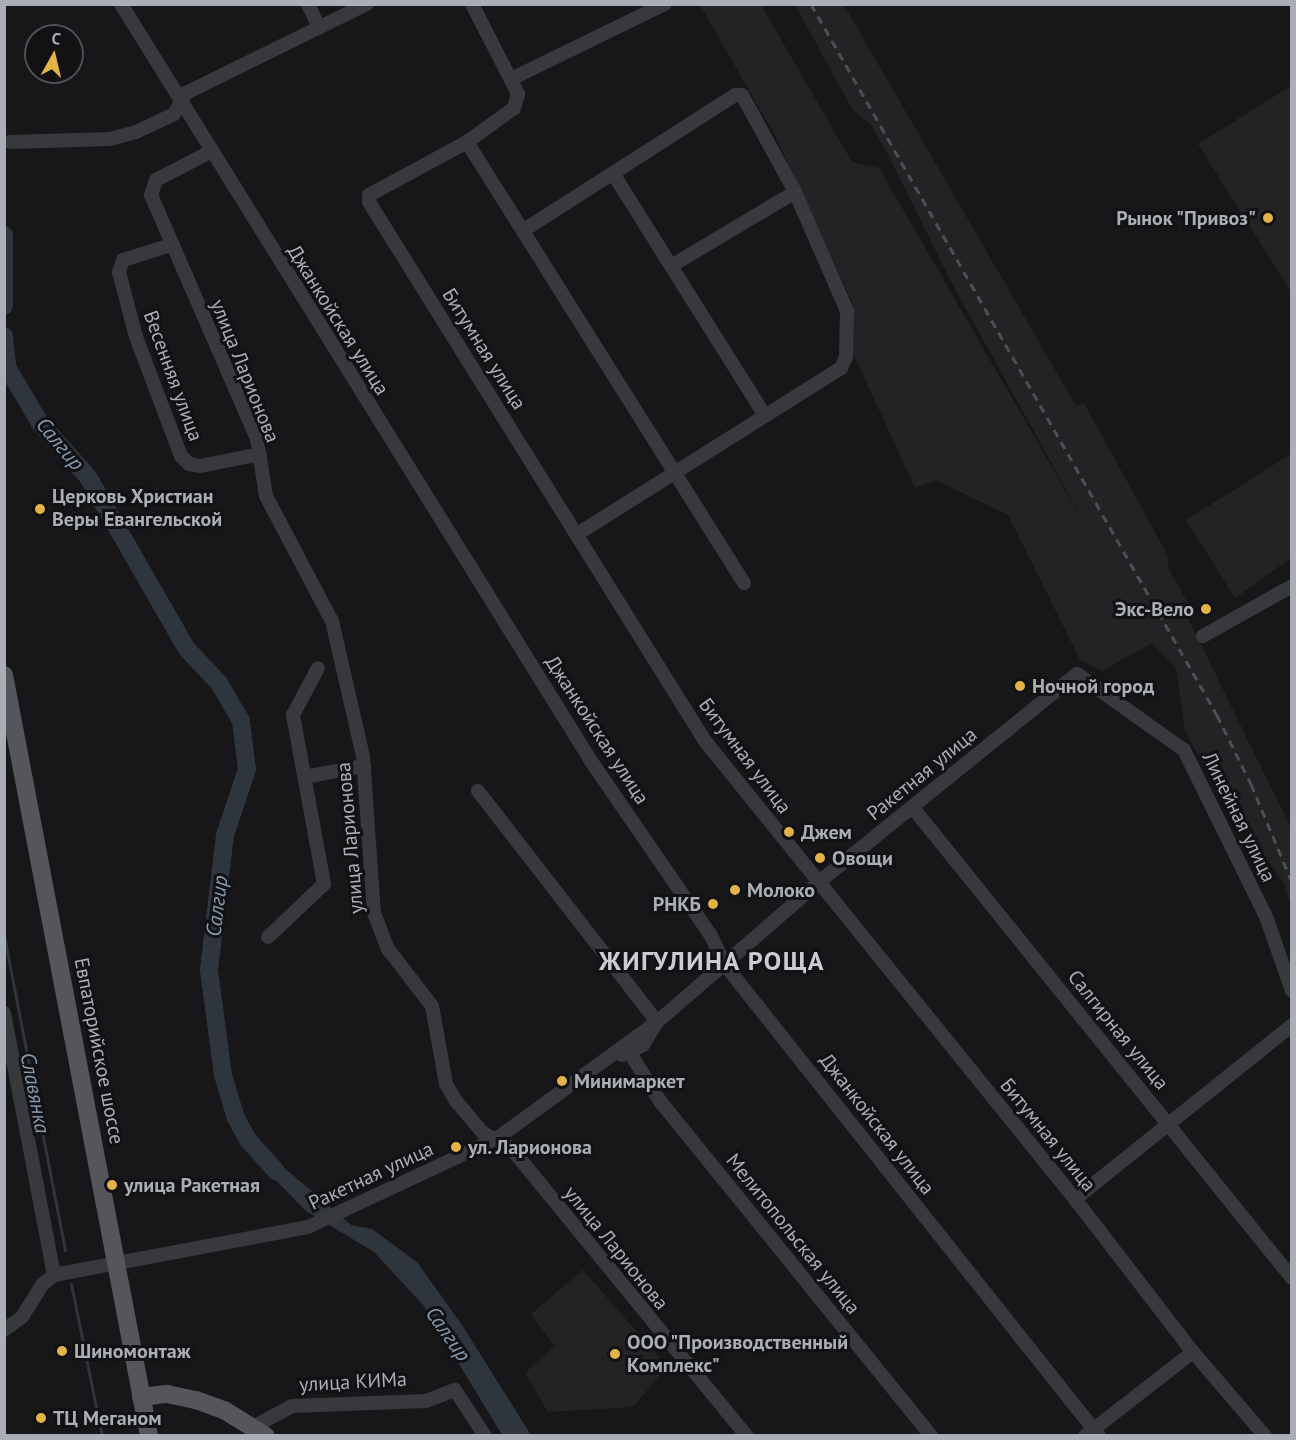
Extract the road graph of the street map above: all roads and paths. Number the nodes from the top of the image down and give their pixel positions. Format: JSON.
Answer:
{"nodes":[{"id":1,"x":121,"y":4,"type":"edge"},
{"id":2,"x":308,"y":4,"type":"edge"},
{"id":3,"x":367,"y":4,"type":"edge"},
{"id":4,"x":472,"y":4,"type":"edge"},
{"id":5,"x":665,"y":4,"type":"edge"},
{"id":6,"x":319,"y":28,"type":"junction"},
{"id":7,"x":511,"y":79,"type":"junction"},
{"id":8,"x":180,"y":103,"type":"junction"},
{"id":9,"x":10,"y":142,"type":"dead end"},
{"id":10,"x":467,"y":142,"type":"junction"},
{"id":11,"x":210,"y":152,"type":"junction"},
{"id":12,"x":614,"y":176,"type":"junction"},
{"id":13,"x":795,"y":192,"type":"junction"},
{"id":14,"x":524,"y":230,"type":"junction"},
{"id":15,"x":171,"y":245,"type":"junction"},
{"id":16,"x":671,"y":266,"type":"junction"},
{"id":17,"x":765,"y":416,"type":"junction"},
{"id":18,"x":260,"y":454,"type":"junction"},
{"id":19,"x":673,"y":472,"type":"junction"},
{"id":20,"x":577,"y":534,"type":"junction"},
{"id":21,"x":744,"y":583,"type":"dead end"},
{"id":22,"x":1292,"y":586,"type":"edge"},
{"id":23,"x":1203,"y":636,"type":"dead end"},
{"id":24,"x":318,"y":668,"type":"dead end"},
{"id":25,"x":1077,"y":674,"type":"joint"},
{"id":26,"x":4,"y":675,"type":"edge"},
{"id":27,"x":364,"y":766,"type":"junction"},
{"id":28,"x":304,"y":777,"type":"junction"},
{"id":29,"x":478,"y":791,"type":"dead end"},
{"id":30,"x":913,"y":808,"type":"junction"},
{"id":31,"x":819,"y":882,"type":"junction"},
{"id":32,"x":268,"y":937,"type":"dead end"},
{"id":33,"x":725,"y":965,"type":"junction"},
{"id":34,"x":1292,"y":991,"type":"edge"},
{"id":35,"x":4,"y":1013,"type":"edge"},
{"id":36,"x":657,"y":1022,"type":"junction"},
{"id":37,"x":1292,"y":1025,"type":"edge"},
{"id":38,"x":630,"y":1053,"type":"junction"},
{"id":39,"x":614,"y":1056,"type":"junction"},
{"id":40,"x":1168,"y":1123,"type":"junction"},
{"id":41,"x":496,"y":1139,"type":"junction"},
{"id":42,"x":1075,"y":1199,"type":"junction"},
{"id":43,"x":116,"y":1263,"type":"junction"},
{"id":44,"x":54,"y":1275,"type":"junction"},
{"id":45,"x":1292,"y":1278,"type":"edge"},
{"id":46,"x":4,"y":1330,"type":"edge"},
{"id":47,"x":1193,"y":1352,"type":"junction"},
{"id":48,"x":141,"y":1397,"type":"junction"},
{"id":49,"x":261,"y":1431,"type":"edge"},
{"id":50,"x":1092,"y":1433,"type":"edge"},
{"id":51,"x":149,"y":1436,"type":"edge"},
{"id":52,"x":485,"y":1436,"type":"edge"},
{"id":53,"x":747,"y":1436,"type":"edge"},
{"id":54,"x":931,"y":1436,"type":"edge"},
{"id":55,"x":1265,"y":1436,"type":"edge"}],
"edges":[{"from":1,"to":8,"type":"street","name":"Джанкойская улица"},
{"from":2,"to":6,"type":"street"},
{"from":3,"to":6,"type":"street"},
{"from":4,"to":7,"type":"street"},
{"from":5,"to":7,"type":"street"},
{"from":6,"to":8,"type":"street"},
{"from":7,"to":10,"type":"street","name":"Битумная улица"},
{"from":8,"to":9,"type":"street"},
{"from":8,"to":11,"type":"street","name":"Джанкойская улица"},
{"from":10,"to":14,"type":"street"},
{"from":10,"to":20,"type":"street","name":"Битумная улица"},
{"from":11,"to":15,"type":"street","name":"улица Ларионова"},
{"from":11,"to":33,"type":"street","name":"Джанкойская улица"},
{"from":12,"to":13,"type":"street"},
{"from":12,"to":14,"type":"street"},
{"from":12,"to":16,"type":"street"},
{"from":13,"to":16,"type":"street"},
{"from":13,"to":17,"type":"street"},
{"from":14,"to":19,"type":"street"},
{"from":15,"to":18,"type":"street","name":"улица Ларионова"},
{"from":15,"to":18,"type":"street","name":"Весенняя улица"},
{"from":16,"to":17,"type":"street"},
{"from":17,"to":19,"type":"street"},
{"from":18,"to":27,"type":"street","name":"улица Ларионова"},
{"from":19,"to":20,"type":"street"},
{"from":19,"to":21,"type":"street"},
{"from":20,"to":31,"type":"street","name":"Битумная улица"},
{"from":22,"to":23,"type":"street"},
{"from":24,"to":28,"type":"street"},
{"from":25,"to":30,"type":"street","name":"Ракетная улица"},
{"from":25,"to":34,"type":"street","name":"Линейная улица"},
{"from":26,"to":43,"type":"main road","name":"Евпаторийское шоссе"},
{"from":27,"to":28,"type":"street"},
{"from":27,"to":41,"type":"street","name":"улица Ларионова"},
{"from":28,"to":32,"type":"street"},
{"from":29,"to":36,"type":"street"},
{"from":30,"to":31,"type":"street","name":"Ракетная улица"},
{"from":30,"to":40,"type":"street","name":"Салгирная улица"},
{"from":31,"to":33,"type":"street","name":"Ракетная улица"},
{"from":31,"to":42,"type":"street","name":"Битумная улица"},
{"from":33,"to":36,"type":"street","name":"Ракетная улица"},
{"from":33,"to":50,"type":"street","name":"Джанкойская улица"},
{"from":35,"to":44,"type":"street"},
{"from":36,"to":38,"type":"street","name":"Ракетная улица"},
{"from":36,"to":39,"type":"street","name":"Ракетная улица"},
{"from":37,"to":40,"type":"street"},
{"from":38,"to":39,"type":"street","name":"Ракетная улица"},
{"from":38,"to":54,"type":"street","name":"Мелитопольская улица"},
{"from":39,"to":41,"type":"street","name":"Ракетная улица"},
{"from":40,"to":42,"type":"street"},
{"from":40,"to":45,"type":"street","name":"Салгирная улица"},
{"from":41,"to":43,"type":"street","name":"Ракетная улица"},
{"from":41,"to":53,"type":"street","name":"улица Ларионова"},
{"from":42,"to":47,"type":"street","name":"Битумная улица"},
{"from":43,"to":44,"type":"street","name":"Ракетная улица"},
{"from":43,"to":48,"type":"main road","name":"Евпаторийское шоссе"},
{"from":44,"to":46,"type":"street"},
{"from":47,"to":50,"type":"street"},
{"from":47,"to":55,"type":"street","name":"Битумная улица"},
{"from":48,"to":49,"type":"main road","name":"улица КИМа"},
{"from":48,"to":51,"type":"main road","name":"Евпаторийское шоссе"},
{"from":49,"to":52,"type":"street","name":"улица КИМа"}]}
